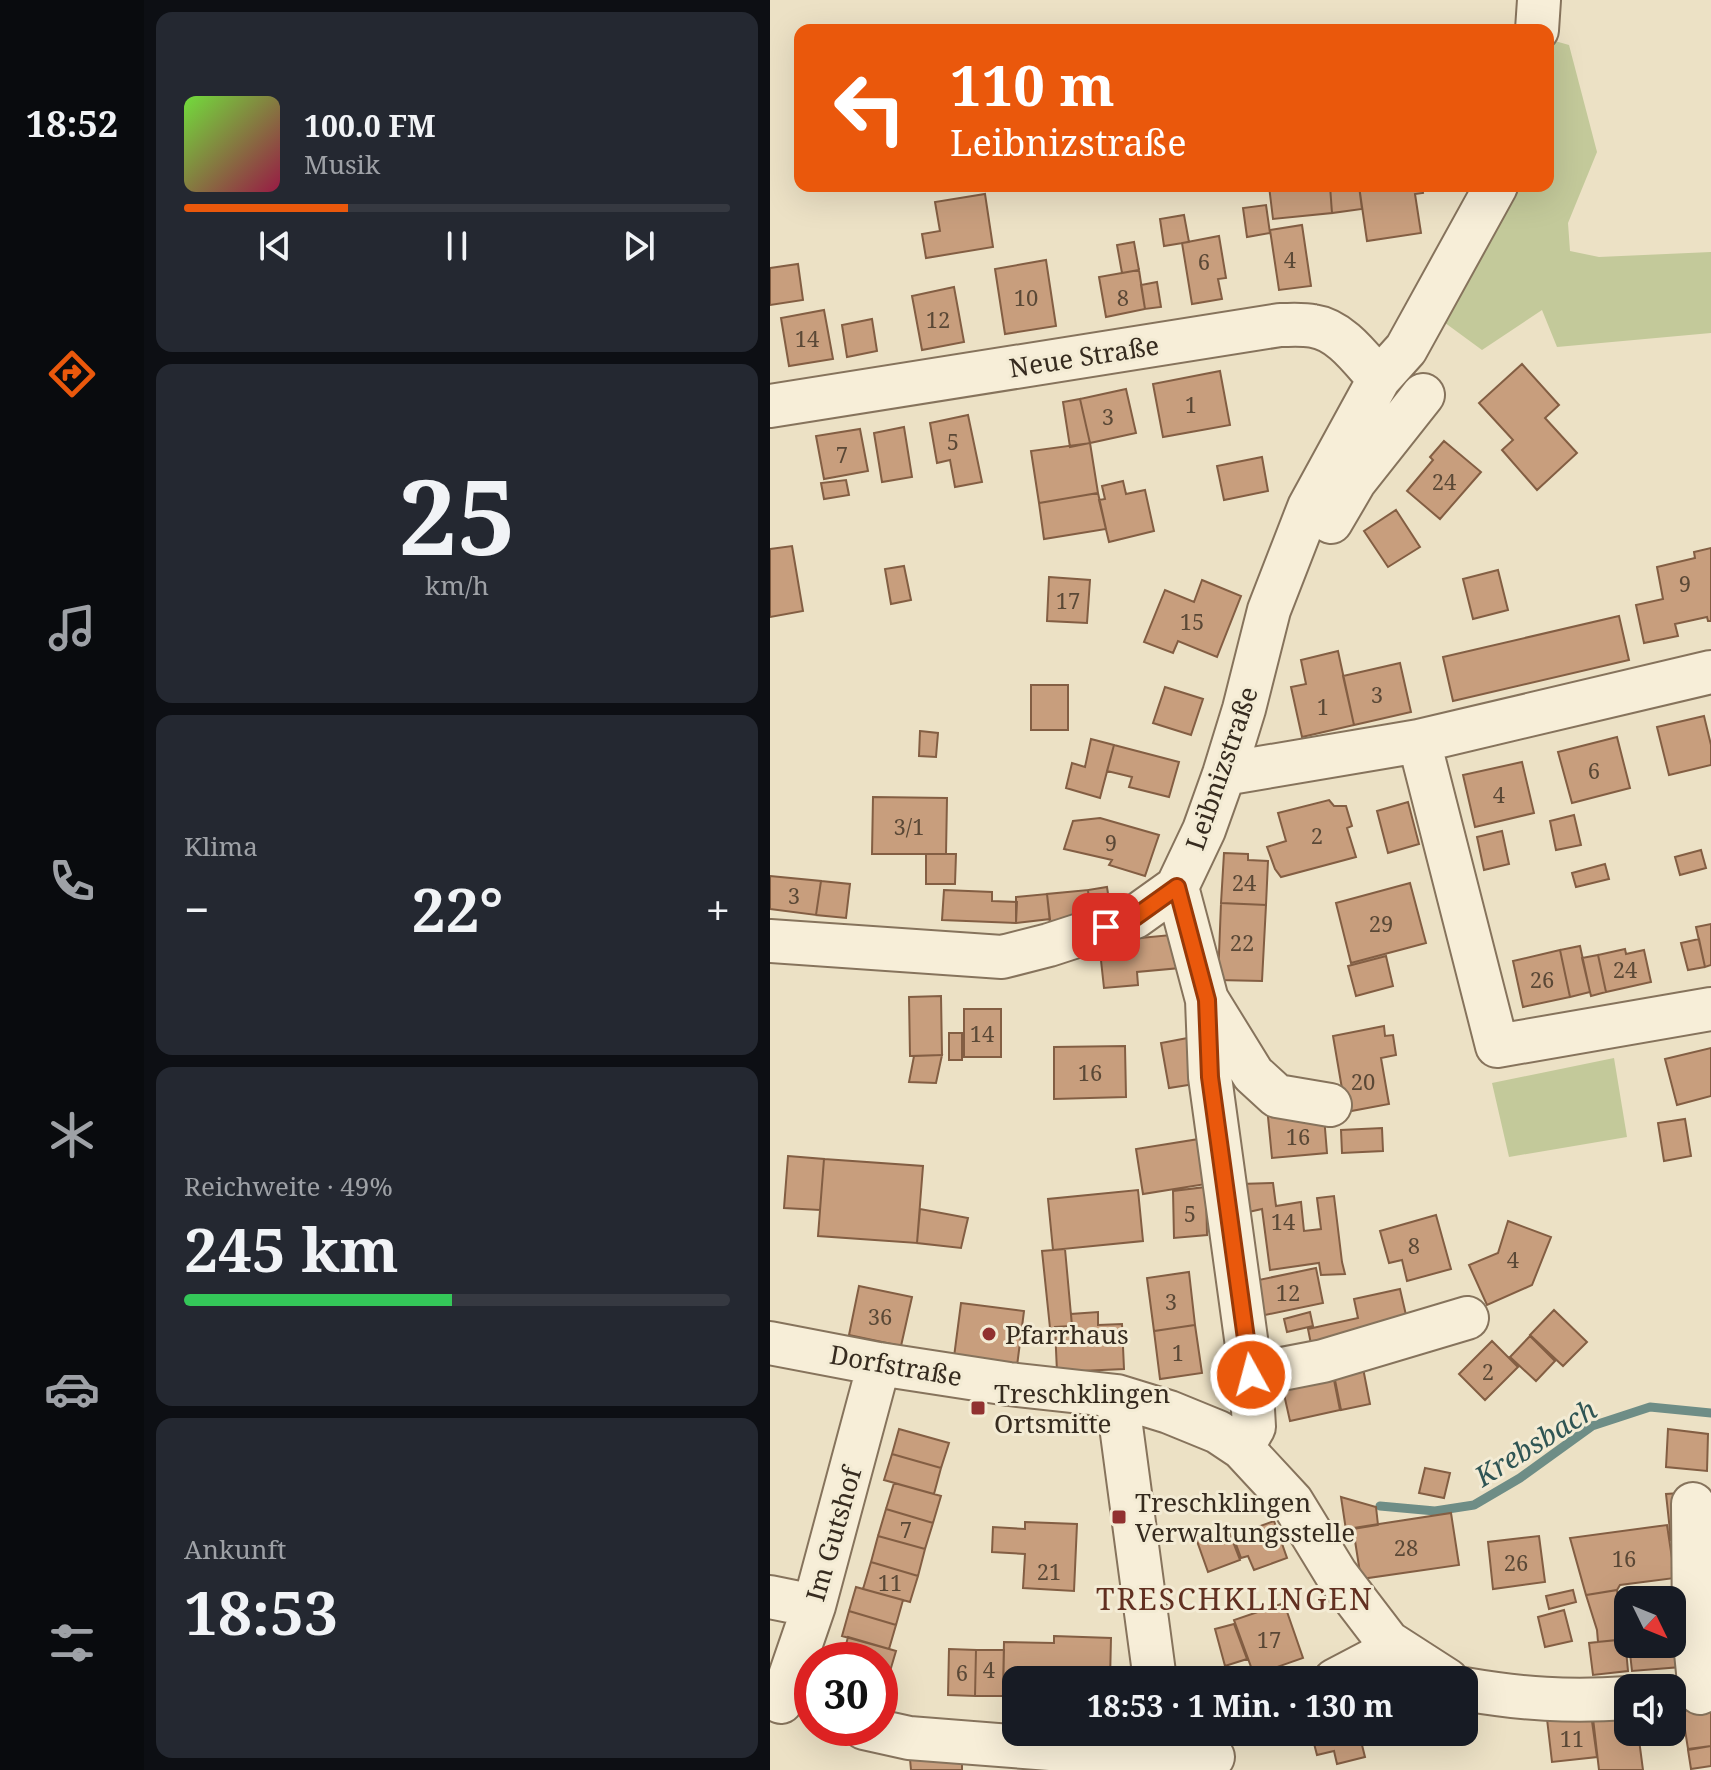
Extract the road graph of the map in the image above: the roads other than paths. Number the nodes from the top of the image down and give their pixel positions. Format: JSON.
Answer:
{"nodes":[{"id":1,"x":1539,"y":0,"type":"edge"},
{"id":2,"x":1537,"y":24,"type":"edge"},
{"id":3,"x":1493,"y":192,"type":"edge"},
{"id":4,"x":1379,"y":379,"type":"junction"},
{"id":5,"x":1423,"y":395,"type":"dead end"},
{"id":6,"x":770,"y":406,"type":"edge"},
{"id":7,"x":1269,"y":610,"type":"junction"},
{"id":8,"x":1711,"y":672,"type":"edge"},
{"id":9,"x":1419,"y":741,"type":"junction"},
{"id":10,"x":1224,"y":774,"type":"junction"},
{"id":11,"x":1177,"y":887,"type":"junction"},
{"id":12,"x":770,"y":941,"type":"edge"},
{"id":13,"x":1207,"y":1000,"type":"junction"},
{"id":14,"x":1711,"y":1009,"type":"edge"},
{"id":15,"x":1330,"y":1105,"type":"dead end"},
{"id":16,"x":1467,"y":1318,"type":"dead end"},
{"id":17,"x":770,"y":1343,"type":"edge"},
{"id":18,"x":879,"y":1364,"type":"junction"},
{"id":19,"x":1251,"y":1375,"type":"junction"},
{"id":20,"x":1117,"y":1396,"type":"junction"},
{"id":21,"x":1242,"y":1448,"type":"junction"},
{"id":22,"x":1693,"y":1504,"type":"dead end"},
{"id":23,"x":770,"y":1597,"type":"edge"},
{"id":24,"x":814,"y":1606,"type":"junction"},
{"id":25,"x":1388,"y":1642,"type":"junction"},
{"id":26,"x":1153,"y":1666,"type":"edge"},
{"id":27,"x":1362,"y":1666,"type":"edge"},
{"id":28,"x":1425,"y":1666,"type":"edge"},
{"id":29,"x":1478,"y":1691,"type":"edge"},
{"id":30,"x":1694,"y":1693,"type":"edge"},
{"id":31,"x":1614,"y":1699,"type":"edge"},
{"id":32,"x":788,"y":1705,"type":"edge"},
{"id":33,"x":898,"y":1736,"type":"edge"},
{"id":34,"x":1002,"y":1741,"type":"edge"},
{"id":35,"x":1170,"y":1746,"type":"edge"},
{"id":36,"x":1215,"y":1753,"type":"edge"}],
"edges":[{"from":1,"to":2,"type":"street"},
{"from":3,"to":4,"type":"street","name":"Leibnizstraße"},
{"from":4,"to":6,"type":"street","name":"Neue Straße"},
{"from":4,"to":7,"type":"street","name":"Leibnizstraße"},
{"from":5,"to":7,"type":"street"},
{"from":7,"to":10,"type":"street","name":"Leibnizstraße"},
{"from":8,"to":9,"type":"street"},
{"from":9,"to":10,"type":"street"},
{"from":9,"to":14,"type":"street"},
{"from":10,"to":11,"type":"street","name":"Leibnizstraße"},
{"from":11,"to":12,"type":"street","name":"Leibnizstraße"},
{"from":11,"to":13,"type":"street"},
{"from":13,"to":15,"type":"street"},
{"from":13,"to":19,"type":"street"},
{"from":16,"to":19,"type":"street"},
{"from":17,"to":18,"type":"street","name":"Dorfstraße"},
{"from":18,"to":20,"type":"street","name":"Dorfstraße"},
{"from":18,"to":24,"type":"street","name":"Im Gutshof"},
{"from":19,"to":21,"type":"street"},
{"from":20,"to":21,"type":"street","name":"Dorfstraße"},
{"from":20,"to":26,"type":"street"},
{"from":21,"to":25,"type":"street","name":"Dorfstraße"},
{"from":22,"to":30,"type":"street"},
{"from":23,"to":24,"type":"street"},
{"from":24,"to":32,"type":"street","name":"Im Gutshof"},
{"from":25,"to":27,"type":"street"},
{"from":25,"to":28,"type":"street","name":"Dorfstraße"},
{"from":29,"to":31,"type":"street"},
{"from":33,"to":34,"type":"street"},
{"from":35,"to":36,"type":"street"}]}
